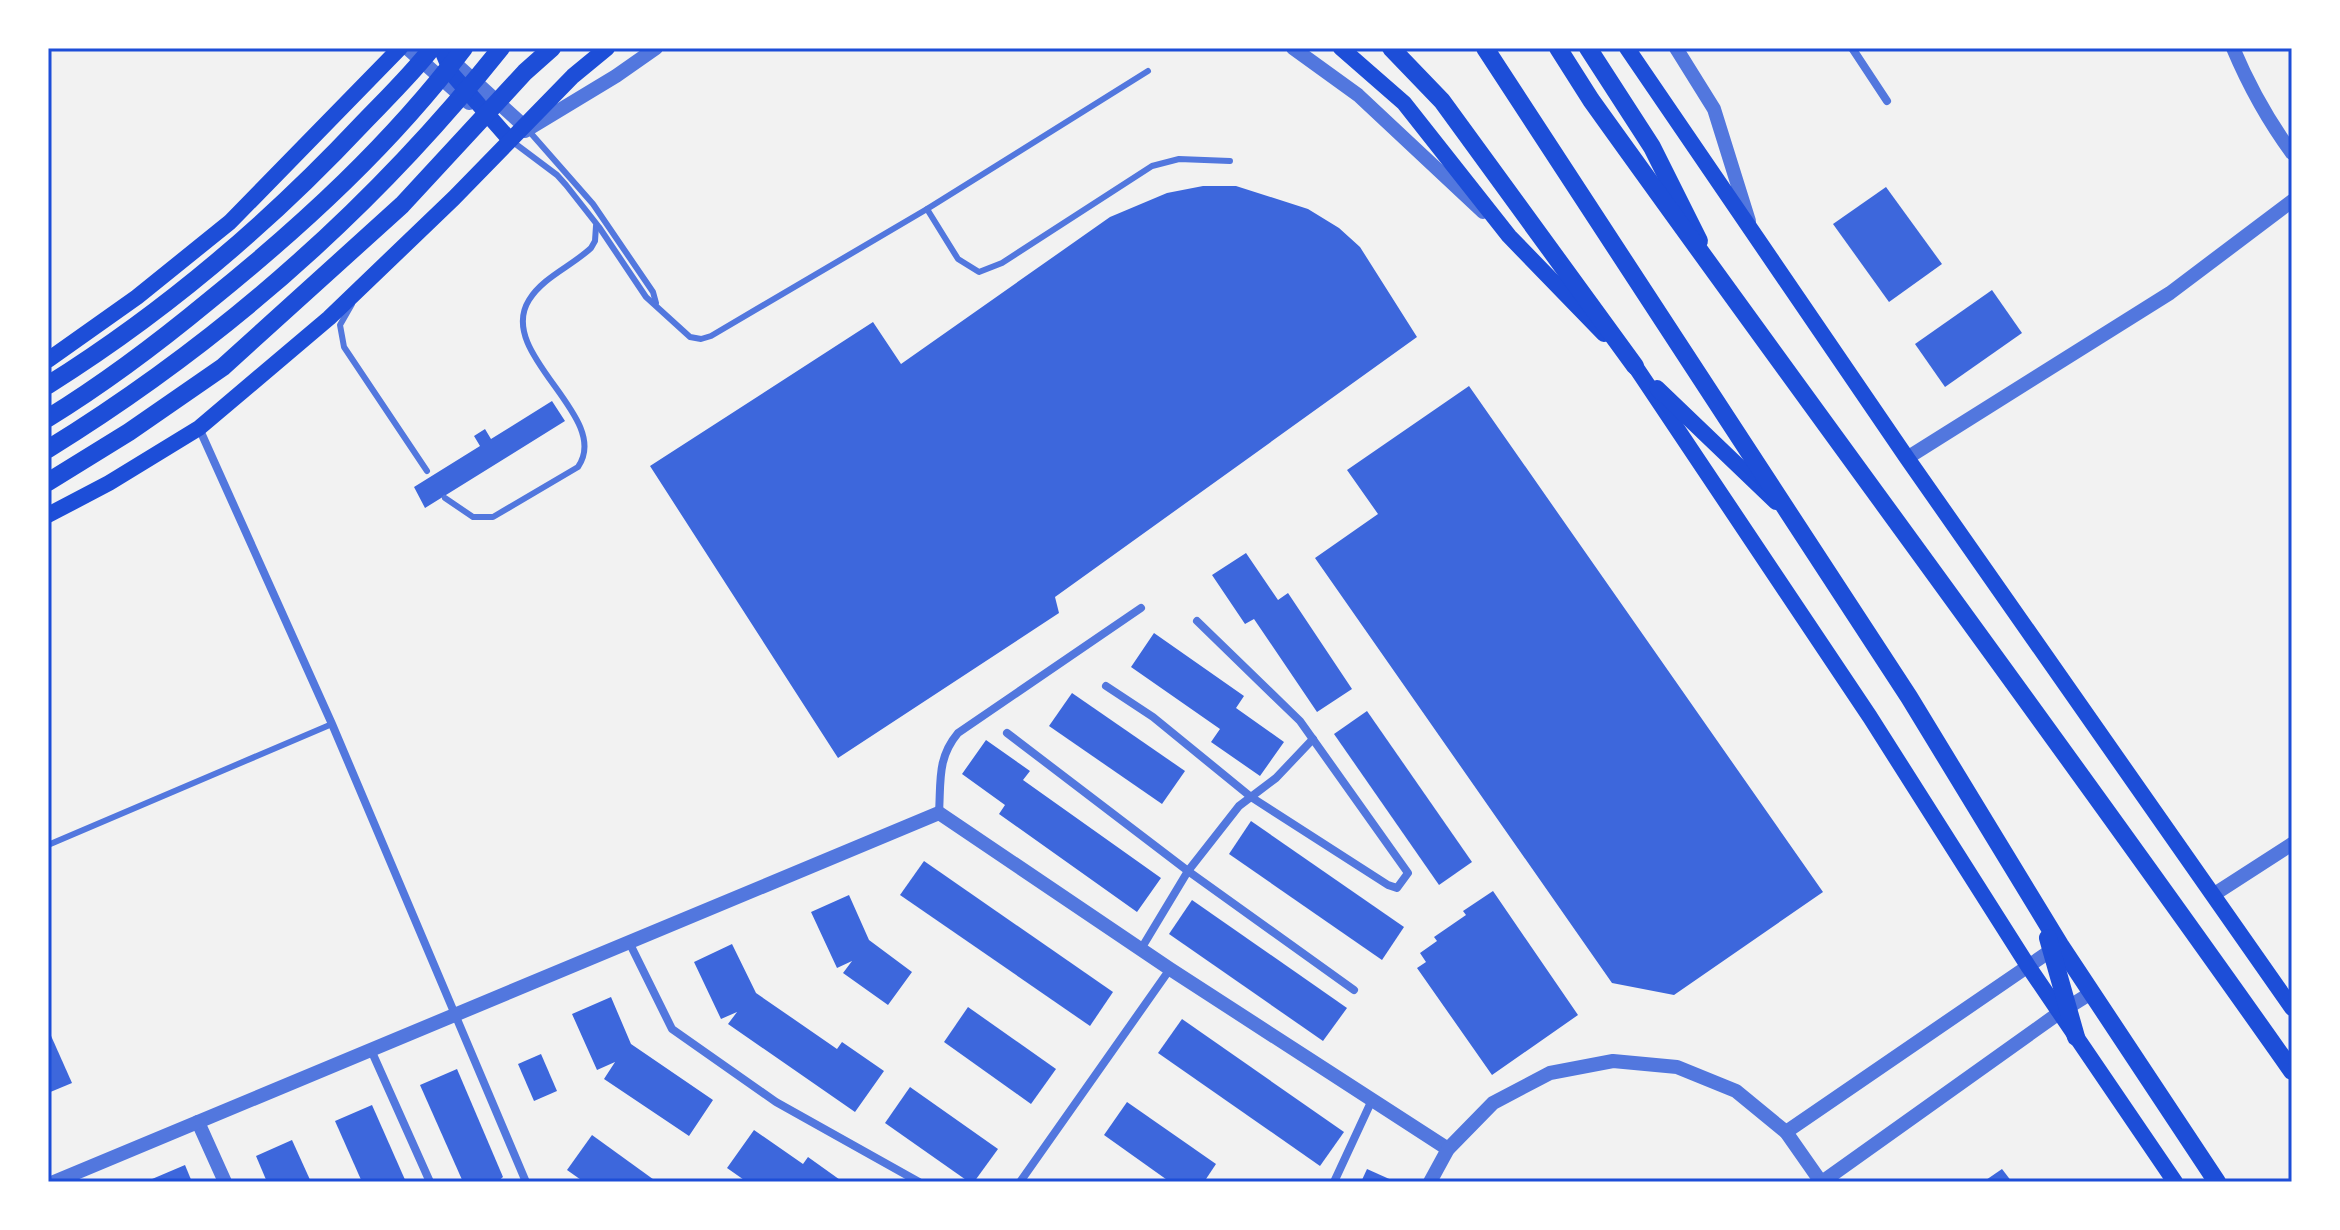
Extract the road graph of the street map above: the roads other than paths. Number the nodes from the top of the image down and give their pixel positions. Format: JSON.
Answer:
{"nodes":[{"id":1,"x":400,"y":48,"type":"edge"},
{"id":2,"x":407,"y":48,"type":"edge"},
{"id":3,"x":438,"y":48,"type":"edge"},
{"id":4,"x":464,"y":48,"type":"edge"},
{"id":5,"x":501,"y":48,"type":"edge"},
{"id":6,"x":552,"y":48,"type":"edge"},
{"id":7,"x":607,"y":48,"type":"edge"},
{"id":8,"x":656,"y":48,"type":"edge"},
{"id":9,"x":1293,"y":48,"type":"edge"},
{"id":10,"x":1341,"y":48,"type":"edge"},
{"id":11,"x":1391,"y":48,"type":"edge"},
{"id":12,"x":1485,"y":48,"type":"edge"},
{"id":13,"x":1558,"y":48,"type":"edge"},
{"id":14,"x":1588,"y":48,"type":"edge"},
{"id":15,"x":1627,"y":48,"type":"edge"},
{"id":16,"x":1676,"y":48,"type":"edge"},
{"id":17,"x":1852,"y":48,"type":"edge"},
{"id":18,"x":2233,"y":48,"type":"edge"},
{"id":19,"x":1148,"y":71,"type":"dead end"},
{"id":20,"x":1887,"y":101,"type":"dead end"},
{"id":21,"x":525,"y":128,"type":"junction"},
{"id":22,"x":510,"y":140,"type":"junction"},
{"id":23,"x":2292,"y":153,"type":"edge"},
{"id":24,"x":1230,"y":161,"type":"dead end"},
{"id":25,"x":2292,"y":201,"type":"edge"},
{"id":26,"x":927,"y":209,"type":"junction"},
{"id":27,"x":596,"y":223,"type":"junction"},
{"id":28,"x":1751,"y":229,"type":"junction"},
{"id":29,"x":1509,"y":236,"type":"junction"},
{"id":30,"x":1715,"y":272,"type":"junction"},
{"id":31,"x":367,"y":282,"type":"junction"},
{"id":32,"x":656,"y":303,"type":"junction"},
{"id":33,"x":48,"y":360,"type":"edge"},
{"id":34,"x":1635,"y":366,"type":"junction"},
{"id":35,"x":48,"y":385,"type":"edge"},
{"id":36,"x":48,"y":418,"type":"edge"},
{"id":37,"x":199,"y":428,"type":"junction"},
{"id":38,"x":48,"y":449,"type":"edge"},
{"id":39,"x":1907,"y":458,"type":"junction"},
{"id":40,"x":427,"y":471,"type":"dead end"},
{"id":41,"x":48,"y":482,"type":"edge"},
{"id":42,"x":445,"y":498,"type":"dead end"},
{"id":43,"x":48,"y":515,"type":"edge"},
{"id":44,"x":1794,"y":520,"type":"junction"},
{"id":45,"x":1141,"y":608,"type":"dead end"},
{"id":46,"x":1197,"y":621,"type":"dead end"},
{"id":47,"x":1106,"y":686,"type":"dead end"},
{"id":48,"x":332,"y":724,"type":"junction"},
{"id":49,"x":1007,"y":733,"type":"dead end"},
{"id":50,"x":1313,"y":739,"type":"junction"},
{"id":51,"x":1251,"y":797,"type":"junction"},
{"id":52,"x":939,"y":813,"type":"junction"},
{"id":53,"x":2292,"y":844,"type":"edge"},
{"id":54,"x":48,"y":845,"type":"edge"},
{"id":55,"x":1188,"y":871,"type":"junction"},
{"id":56,"x":2213,"y":895,"type":"junction"},
{"id":57,"x":629,"y":942,"type":"junction"},
{"id":58,"x":2055,"y":948,"type":"junction"},
{"id":59,"x":1141,"y":949,"type":"junction"},
{"id":60,"x":2028,"y":966,"type":"junction"},
{"id":61,"x":1170,"y":969,"type":"junction"},
{"id":62,"x":1354,"y":990,"type":"dead end"},
{"id":63,"x":2091,"y":993,"type":"junction"},
{"id":64,"x":2292,"y":1008,"type":"edge"},
{"id":65,"x":2063,"y":1010,"type":"junction"},
{"id":66,"x":456,"y":1014,"type":"junction"},
{"id":67,"x":2076,"y":1037,"type":"joint"},
{"id":68,"x":371,"y":1050,"type":"junction"},
{"id":69,"x":2292,"y":1071,"type":"edge"},
{"id":70,"x":1372,"y":1100,"type":"junction"},
{"id":71,"x":198,"y":1122,"type":"junction"},
{"id":72,"x":1786,"y":1132,"type":"junction"},
{"id":73,"x":1448,"y":1149,"type":"junction"},
{"id":74,"x":54,"y":1182,"type":"edge"},
{"id":75,"x":225,"y":1182,"type":"edge"},
{"id":76,"x":430,"y":1182,"type":"edge"},
{"id":77,"x":526,"y":1182,"type":"edge"},
{"id":78,"x":919,"y":1182,"type":"edge"},
{"id":79,"x":1020,"y":1182,"type":"edge"},
{"id":80,"x":1334,"y":1182,"type":"edge"},
{"id":81,"x":1430,"y":1182,"type":"edge"},
{"id":82,"x":1822,"y":1182,"type":"edge"},
{"id":83,"x":2175,"y":1182,"type":"edge"},
{"id":84,"x":2217,"y":1182,"type":"edge"}],
"edges":[{"from":1,"to":33,"type":"main road"},
{"from":2,"to":22,"type":"street"},
{"from":3,"to":21,"type":"street"},
{"from":3,"to":22,"type":"main road"},
{"from":3,"to":35,"type":"main road"},
{"from":4,"to":36,"type":"main road"},
{"from":5,"to":38,"type":"main road"},
{"from":6,"to":41,"type":"main road"},
{"from":7,"to":21,"type":"main road"},
{"from":8,"to":21,"type":"street"},
{"from":9,"to":29,"type":"street"},
{"from":10,"to":29,"type":"main road"},
{"from":11,"to":34,"type":"main road"},
{"from":12,"to":44,"type":"main road"},
{"from":13,"to":30,"type":"main road"},
{"from":14,"to":30,"type":"main road"},
{"from":15,"to":28,"type":"main road"},
{"from":16,"to":28,"type":"street"},
{"from":17,"to":20,"type":"street"},
{"from":18,"to":23,"type":"street"},
{"from":19,"to":26,"type":"lane"},
{"from":21,"to":22,"type":"main road"},
{"from":21,"to":32,"type":"lane"},
{"from":22,"to":27,"type":"lane"},
{"from":22,"to":31,"type":"main road"},
{"from":24,"to":26,"type":"lane"},
{"from":25,"to":39,"type":"street"},
{"from":26,"to":32,"type":"lane"},
{"from":27,"to":32,"type":"lane"},
{"from":27,"to":42,"type":"lane"},
{"from":28,"to":39,"type":"main road"},
{"from":29,"to":34,"type":"main road"},
{"from":30,"to":69,"type":"main road"},
{"from":31,"to":37,"type":"main road"},
{"from":31,"to":40,"type":"lane"},
{"from":34,"to":44,"type":"main road"},
{"from":34,"to":60,"type":"main road"},
{"from":37,"to":43,"type":"main road"},
{"from":37,"to":48,"type":"street"},
{"from":39,"to":56,"type":"main road"},
{"from":44,"to":58,"type":"main road"},
{"from":45,"to":52,"type":"street"},
{"from":46,"to":50,"type":"street"},
{"from":47,"to":51,"type":"street"},
{"from":48,"to":54,"type":"lane"},
{"from":48,"to":66,"type":"street"},
{"from":49,"to":55,"type":"street"},
{"from":50,"to":51,"type":"street"},
{"from":50,"to":51,"type":"street"},
{"from":51,"to":55,"type":"street"},
{"from":52,"to":57,"type":"street"},
{"from":52,"to":59,"type":"street"},
{"from":53,"to":56,"type":"street"},
{"from":55,"to":59,"type":"street"},
{"from":55,"to":62,"type":"street"},
{"from":56,"to":64,"type":"main road"},
{"from":57,"to":66,"type":"street"},
{"from":57,"to":78,"type":"street"},
{"from":58,"to":60,"type":"street"},
{"from":58,"to":63,"type":"main road"},
{"from":58,"to":65,"type":"main road"},
{"from":59,"to":61,"type":"street"},
{"from":60,"to":65,"type":"main road"},
{"from":60,"to":72,"type":"street"},
{"from":61,"to":70,"type":"street"},
{"from":61,"to":79,"type":"street"},
{"from":63,"to":65,"type":"street"},
{"from":63,"to":84,"type":"main road"},
{"from":65,"to":67,"type":"main road"},
{"from":65,"to":82,"type":"street"},
{"from":66,"to":68,"type":"street"},
{"from":66,"to":77,"type":"street"},
{"from":67,"to":83,"type":"main road"},
{"from":68,"to":71,"type":"street"},
{"from":68,"to":76,"type":"street"},
{"from":70,"to":73,"type":"street"},
{"from":70,"to":80,"type":"street"},
{"from":71,"to":74,"type":"street"},
{"from":71,"to":75,"type":"street"},
{"from":72,"to":73,"type":"street"},
{"from":72,"to":82,"type":"street"},
{"from":73,"to":81,"type":"street"}]}
